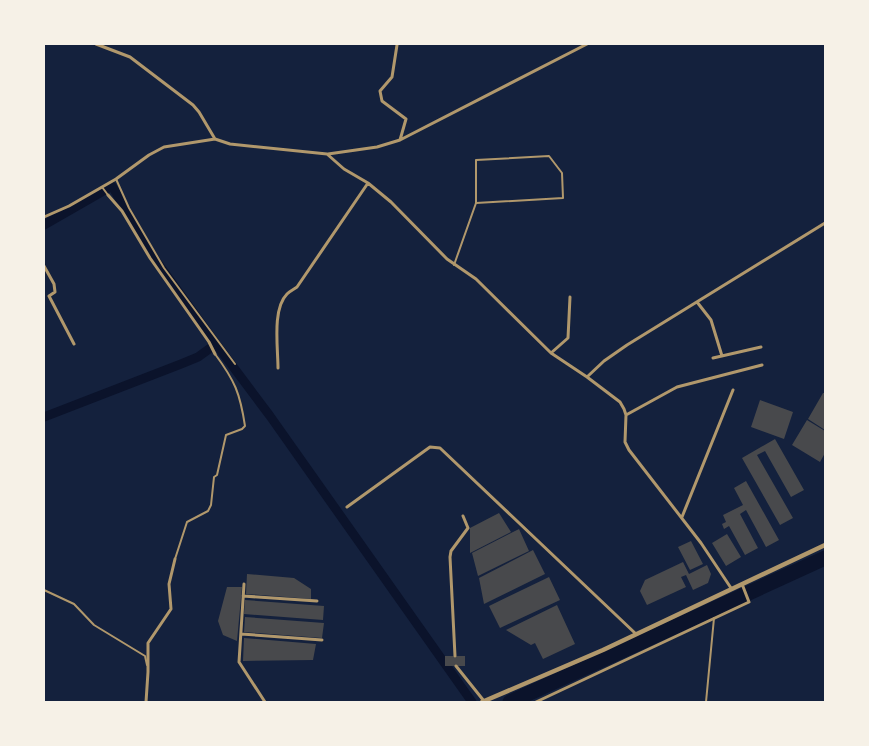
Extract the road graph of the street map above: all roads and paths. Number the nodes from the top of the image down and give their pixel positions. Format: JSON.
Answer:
{"nodes":[{"id":1,"x":96,"y":44,"type":"edge"},
{"id":2,"x":587,"y":44,"type":"edge"},
{"id":3,"x":397,"y":45,"type":"edge"},
{"id":4,"x":215,"y":140,"type":"junction"},
{"id":5,"x":400,"y":140,"type":"junction"},
{"id":6,"x":327,"y":154,"type":"junction"},
{"id":7,"x":116,"y":179,"type":"junction"},
{"id":8,"x":368,"y":183,"type":"junction"},
{"id":9,"x":102,"y":188,"type":"junction"},
{"id":10,"x":108,"y":195,"type":"joint"},
{"id":11,"x":476,"y":203,"type":"junction"},
{"id":12,"x":44,"y":217,"type":"edge"},
{"id":13,"x":825,"y":223,"type":"edge"},
{"id":14,"x":454,"y":265,"type":"junction"},
{"id":15,"x":44,"y":266,"type":"edge"},
{"id":16,"x":164,"y":268,"type":"junction"},
{"id":17,"x":163,"y":277,"type":"junction"},
{"id":18,"x":49,"y":296,"type":"junction"},
{"id":19,"x":570,"y":297,"type":"dead end"},
{"id":20,"x":44,"y":299,"type":"edge"},
{"id":21,"x":697,"y":302,"type":"junction"},
{"id":22,"x":74,"y":344,"type":"dead end"},
{"id":23,"x":761,"y":347,"type":"dead end"},
{"id":24,"x":551,"y":353,"type":"junction"},
{"id":25,"x":215,"y":354,"type":"joint"},
{"id":26,"x":722,"y":356,"type":"junction"},
{"id":27,"x":713,"y":358,"type":"dead end"},
{"id":28,"x":235,"y":364,"type":"dead end"},
{"id":29,"x":762,"y":366,"type":"dead end"},
{"id":30,"x":278,"y":368,"type":"dead end"},
{"id":31,"x":587,"y":377,"type":"junction"},
{"id":32,"x":733,"y":390,"type":"dead end"},
{"id":33,"x":626,"y":415,"type":"junction"},
{"id":34,"x":347,"y":506,"type":"dead end"},
{"id":35,"x":463,"y":516,"type":"dead end"},
{"id":36,"x":682,"y":518,"type":"junction"},
{"id":37,"x":825,"y":545,"type":"edge"},
{"id":38,"x":175,"y":559,"type":"joint"},
{"id":39,"x":742,"y":583,"type":"junction"},
{"id":40,"x":244,"y":584,"type":"dead end"},
{"id":41,"x":731,"y":588,"type":"junction"},
{"id":42,"x":44,"y":590,"type":"edge"},
{"id":43,"x":244,"y":596,"type":"junction"},
{"id":44,"x":317,"y":600,"type":"dead end"},
{"id":45,"x":714,"y":618,"type":"junction"},
{"id":46,"x":241,"y":634,"type":"junction"},
{"id":47,"x":636,"y":634,"type":"junction"},
{"id":48,"x":322,"y":640,"type":"dead end"},
{"id":49,"x":455,"y":656,"type":"dead end"},
{"id":50,"x":456,"y":666,"type":"dead end"},
{"id":51,"x":148,"y":672,"type":"junction"},
{"id":52,"x":495,"y":700,"type":"edge"},
{"id":53,"x":146,"y":702,"type":"edge"},
{"id":54,"x":265,"y":702,"type":"edge"},
{"id":55,"x":483,"y":702,"type":"edge"},
{"id":56,"x":536,"y":702,"type":"edge"},
{"id":57,"x":672,"y":702,"type":"edge"},
{"id":58,"x":680,"y":702,"type":"edge"},
{"id":59,"x":706,"y":702,"type":"edge"}],
"edges":[{"from":1,"to":4,"type":"street"},
{"from":2,"to":5,"type":"street"},
{"from":3,"to":5,"type":"street"},
{"from":4,"to":6,"type":"street"},
{"from":4,"to":7,"type":"street"},
{"from":5,"to":6,"type":"street"},
{"from":6,"to":8,"type":"street"},
{"from":7,"to":9,"type":"street"},
{"from":7,"to":16,"type":"lane"},
{"from":8,"to":14,"type":"street"},
{"from":8,"to":30,"type":"street"},
{"from":9,"to":10,"type":"lane"},
{"from":9,"to":12,"type":"street"},
{"from":10,"to":17,"type":"street"},
{"from":11,"to":11,"type":"lane"},
{"from":11,"to":14,"type":"lane"},
{"from":13,"to":21,"type":"street"},
{"from":14,"to":24,"type":"street"},
{"from":15,"to":18,"type":"street"},
{"from":16,"to":17,"type":"lane"},
{"from":16,"to":28,"type":"lane"},
{"from":17,"to":25,"type":"street"},
{"from":18,"to":20,"type":"street"},
{"from":18,"to":22,"type":"street"},
{"from":19,"to":24,"type":"street"},
{"from":21,"to":26,"type":"street"},
{"from":21,"to":31,"type":"street"},
{"from":23,"to":26,"type":"street"},
{"from":24,"to":31,"type":"street"},
{"from":25,"to":38,"type":"lane"},
{"from":26,"to":27,"type":"street"},
{"from":29,"to":33,"type":"street"},
{"from":31,"to":33,"type":"street"},
{"from":32,"to":36,"type":"street"},
{"from":33,"to":36,"type":"street"},
{"from":34,"to":47,"type":"street"},
{"from":35,"to":49,"type":"street"},
{"from":36,"to":41,"type":"street"},
{"from":37,"to":39,"type":"street"},
{"from":38,"to":51,"type":"street"},
{"from":39,"to":41,"type":"street"},
{"from":39,"to":45,"type":"street"},
{"from":40,"to":43,"type":"street"},
{"from":41,"to":47,"type":"street"},
{"from":42,"to":51,"type":"lane"},
{"from":43,"to":44,"type":"street"},
{"from":43,"to":46,"type":"street"},
{"from":45,"to":56,"type":"street"},
{"from":45,"to":59,"type":"lane"},
{"from":46,"to":48,"type":"street"},
{"from":46,"to":54,"type":"street"},
{"from":47,"to":52,"type":"street"},
{"from":50,"to":55,"type":"street"},
{"from":51,"to":53,"type":"street"},
{"from":52,"to":55,"type":"street"},
{"from":57,"to":58,"type":"lane"}]}
